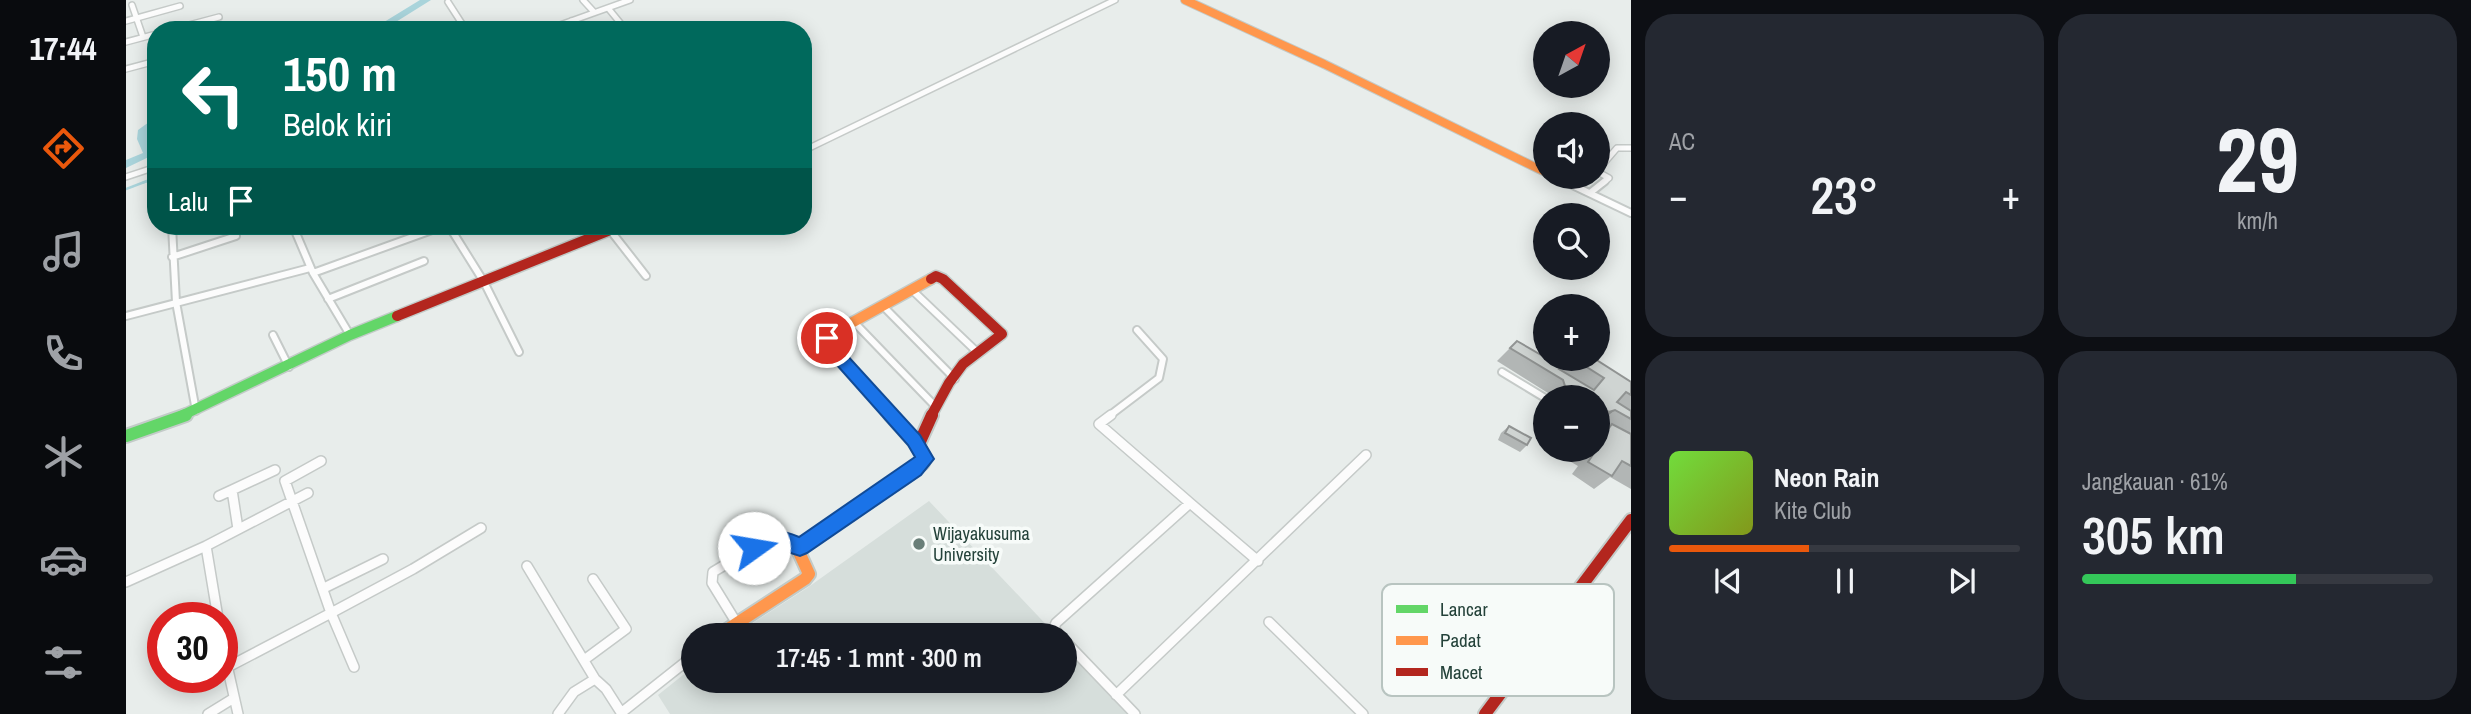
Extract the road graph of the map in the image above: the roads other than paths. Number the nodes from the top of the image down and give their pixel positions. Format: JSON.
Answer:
{"nodes":[{"id":1,"x":583,"y":0,"type":"edge"},
{"id":2,"x":630,"y":0,"type":"edge"},
{"id":3,"x":1115,"y":0,"type":"edge"},
{"id":4,"x":1185,"y":0,"type":"edge"},
{"id":5,"x":448,"y":2,"type":"dead end"},
{"id":6,"x":132,"y":5,"type":"dead end"},
{"id":7,"x":180,"y":6,"type":"dead end"},
{"id":8,"x":608,"y":8,"type":"junction"},
{"id":9,"x":594,"y":12,"type":"junction"},
{"id":10,"x":219,"y":17,"type":"dead end"},
{"id":11,"x":137,"y":18,"type":"junction"},
{"id":12,"x":126,"y":21,"type":"edge"},
{"id":13,"x":204,"y":21,"type":"edge"},
{"id":14,"x":460,"y":21,"type":"edge"},
{"id":15,"x":571,"y":21,"type":"edge"},
{"id":16,"x":619,"y":21,"type":"edge"},
{"id":17,"x":147,"y":36,"type":"edge"},
{"id":18,"x":143,"y":37,"type":"junction"},
{"id":19,"x":126,"y":42,"type":"edge"},
{"id":20,"x":147,"y":63,"type":"edge"},
{"id":21,"x":126,"y":69,"type":"edge"},
{"id":22,"x":812,"y":147,"type":"edge"},
{"id":23,"x":1631,"y":148,"type":"edge"},
{"id":24,"x":1610,"y":156,"type":"edge"},
{"id":25,"x":1533,"y":166,"type":"edge"},
{"id":26,"x":147,"y":170,"type":"edge"},
{"id":27,"x":126,"y":177,"type":"edge"},
{"id":28,"x":1581,"y":189,"type":"edge"},
{"id":29,"x":1595,"y":189,"type":"edge"},
{"id":30,"x":1590,"y":193,"type":"junction"},
{"id":31,"x":1631,"y":213,"type":"edge"},
{"id":32,"x":172,"y":235,"type":"edge"},
{"id":33,"x":297,"y":235,"type":"edge"},
{"id":34,"x":416,"y":235,"type":"edge"},
{"id":35,"x":454,"y":235,"type":"edge"},
{"id":36,"x":594,"y":235,"type":"edge"},
{"id":37,"x":618,"y":235,"type":"edge"},
{"id":38,"x":236,"y":236,"type":"dead end"},
{"id":39,"x":172,"y":257,"type":"junction"},
{"id":40,"x":424,"y":261,"type":"dead end"},
{"id":41,"x":311,"y":270,"type":"junction"},
{"id":42,"x":646,"y":276,"type":"dead end"},
{"id":43,"x":484,"y":282,"type":"junction"},
{"id":44,"x":911,"y":288,"type":"junction"},
{"id":45,"x":328,"y":299,"type":"junction"},
{"id":46,"x":176,"y":302,"type":"junction"},
{"id":47,"x":882,"y":304,"type":"junction"},
{"id":48,"x":126,"y":316,"type":"edge"},
{"id":49,"x":853,"y":321,"type":"junction"},
{"id":50,"x":1138,"y":330,"type":"dead end"},
{"id":51,"x":273,"y":335,"type":"dead end"},
{"id":52,"x":350,"y":335,"type":"junction"},
{"id":53,"x":976,"y":351,"type":"junction"},
{"id":54,"x":519,"y":352,"type":"dead end"},
{"id":55,"x":289,"y":367,"type":"junction"},
{"id":56,"x":1502,"y":372,"type":"dead end"},
{"id":57,"x":955,"y":379,"type":"junction"},
{"id":58,"x":1533,"y":391,"type":"edge"},
{"id":59,"x":935,"y":405,"type":"junction"},
{"id":60,"x":196,"y":411,"type":"junction"},
{"id":61,"x":126,"y":436,"type":"edge"},
{"id":62,"x":918,"y":446,"type":"junction"},
{"id":63,"x":1366,"y":455,"type":"dead end"},
{"id":64,"x":321,"y":461,"type":"dead end"},
{"id":65,"x":275,"y":470,"type":"dead end"},
{"id":66,"x":232,"y":490,"type":"junction"},
{"id":67,"x":308,"y":493,"type":"dead end"},
{"id":68,"x":219,"y":496,"type":"dead end"},
{"id":69,"x":291,"y":502,"type":"junction"},
{"id":70,"x":1190,"y":503,"type":"junction"},
{"id":71,"x":1631,"y":520,"type":"edge"},
{"id":72,"x":481,"y":528,"type":"dead end"},
{"id":73,"x":239,"y":529,"type":"junction"},
{"id":74,"x":206,"y":546,"type":"junction"},
{"id":75,"x":800,"y":547,"type":"junction"},
{"id":76,"x":383,"y":559,"type":"dead end"},
{"id":77,"x":1258,"y":561,"type":"junction"},
{"id":78,"x":527,"y":566,"type":"dead end"},
{"id":79,"x":593,"y":579,"type":"dead end"},
{"id":80,"x":126,"y":582,"type":"edge"},
{"id":81,"x":1582,"y":584,"type":"edge"},
{"id":82,"x":324,"y":588,"type":"junction"},
{"id":83,"x":215,"y":602,"type":"edge"},
{"id":84,"x":331,"y":613,"type":"junction"},
{"id":85,"x":736,"y":622,"type":"joint"},
{"id":86,"x":1269,"y":622,"type":"dead end"},
{"id":87,"x":1056,"y":623,"type":"edge"},
{"id":88,"x":1077,"y":654,"type":"edge"},
{"id":89,"x":584,"y":660,"type":"junction"},
{"id":90,"x":238,"y":662,"type":"edge"},
{"id":91,"x":681,"y":666,"type":"edge"},
{"id":92,"x":354,"y":667,"type":"dead end"},
{"id":93,"x":595,"y":679,"type":"junction"},
{"id":94,"x":233,"y":693,"type":"edge"},
{"id":95,"x":1116,"y":695,"type":"junction"},
{"id":96,"x":1499,"y":696,"type":"edge"},
{"id":97,"x":234,"y":698,"type":"junction"},
{"id":98,"x":622,"y":713,"type":"edge"},
{"id":99,"x":208,"y":714,"type":"edge"},
{"id":100,"x":239,"y":714,"type":"edge"},
{"id":101,"x":558,"y":714,"type":"edge"},
{"id":102,"x":1135,"y":714,"type":"edge"},
{"id":103,"x":1363,"y":714,"type":"edge"},
{"id":104,"x":1485,"y":714,"type":"edge"}],
"edges":[{"from":1,"to":9,"type":"street"},
{"from":2,"to":8,"type":"street"},
{"from":3,"to":22,"type":"street"},
{"from":4,"to":25,"type":"street"},
{"from":5,"to":14,"type":"street"},
{"from":6,"to":11,"type":"street"},
{"from":7,"to":11,"type":"street"},
{"from":8,"to":9,"type":"street"},
{"from":8,"to":16,"type":"street"},
{"from":9,"to":15,"type":"street"},
{"from":10,"to":13,"type":"street"},
{"from":11,"to":12,"type":"street"},
{"from":11,"to":18,"type":"street"},
{"from":17,"to":18,"type":"street"},
{"from":18,"to":19,"type":"street"},
{"from":20,"to":21,"type":"street"},
{"from":23,"to":24,"type":"street"},
{"from":26,"to":27,"type":"street"},
{"from":28,"to":30,"type":"street"},
{"from":29,"to":30,"type":"street"},
{"from":30,"to":31,"type":"street"},
{"from":32,"to":39,"type":"street"},
{"from":33,"to":41,"type":"street"},
{"from":34,"to":41,"type":"street"},
{"from":35,"to":43,"type":"street"},
{"from":36,"to":43,"type":"street"},
{"from":37,"to":42,"type":"street"},
{"from":38,"to":39,"type":"street"},
{"from":39,"to":46,"type":"street"},
{"from":40,"to":45,"type":"street"},
{"from":41,"to":45,"type":"street"},
{"from":41,"to":46,"type":"street"},
{"from":43,"to":52,"type":"street"},
{"from":43,"to":54,"type":"street"},
{"from":44,"to":47,"type":"street"},
{"from":44,"to":53,"type":"street"},
{"from":44,"to":53,"type":"street"},
{"from":45,"to":52,"type":"street"},
{"from":46,"to":48,"type":"street"},
{"from":46,"to":60,"type":"street"},
{"from":47,"to":49,"type":"street"},
{"from":47,"to":57,"type":"street"},
{"from":49,"to":59,"type":"street"},
{"from":49,"to":62,"type":"street"},
{"from":50,"to":70,"type":"street"},
{"from":51,"to":55,"type":"street"},
{"from":52,"to":55,"type":"street"},
{"from":53,"to":57,"type":"street"},
{"from":55,"to":60,"type":"street"},
{"from":56,"to":58,"type":"street"},
{"from":57,"to":59,"type":"street"},
{"from":59,"to":62,"type":"street"},
{"from":60,"to":61,"type":"street"},
{"from":62,"to":75,"type":"street"},
{"from":63,"to":77,"type":"street"},
{"from":64,"to":69,"type":"street"},
{"from":65,"to":66,"type":"street"},
{"from":66,"to":68,"type":"street"},
{"from":66,"to":73,"type":"street"},
{"from":67,"to":69,"type":"street"},
{"from":69,"to":73,"type":"street"},
{"from":69,"to":82,"type":"street"},
{"from":70,"to":77,"type":"street"},
{"from":70,"to":87,"type":"street"},
{"from":71,"to":81,"type":"street"},
{"from":72,"to":84,"type":"street"},
{"from":73,"to":74,"type":"street"},
{"from":74,"to":80,"type":"street"},
{"from":74,"to":83,"type":"street"},
{"from":75,"to":85,"type":"street"},
{"from":75,"to":85,"type":"street"},
{"from":76,"to":82,"type":"street"},
{"from":77,"to":95,"type":"street"},
{"from":78,"to":89,"type":"street"},
{"from":79,"to":89,"type":"street"},
{"from":82,"to":84,"type":"street"},
{"from":84,"to":90,"type":"street"},
{"from":84,"to":92,"type":"street"},
{"from":86,"to":103,"type":"street"},
{"from":88,"to":95,"type":"street"},
{"from":89,"to":93,"type":"street"},
{"from":91,"to":98,"type":"street"},
{"from":93,"to":98,"type":"street"},
{"from":93,"to":101,"type":"street"},
{"from":94,"to":97,"type":"street"},
{"from":95,"to":102,"type":"street"},
{"from":96,"to":104,"type":"street"},
{"from":97,"to":99,"type":"street"},
{"from":97,"to":100,"type":"street"}]}
